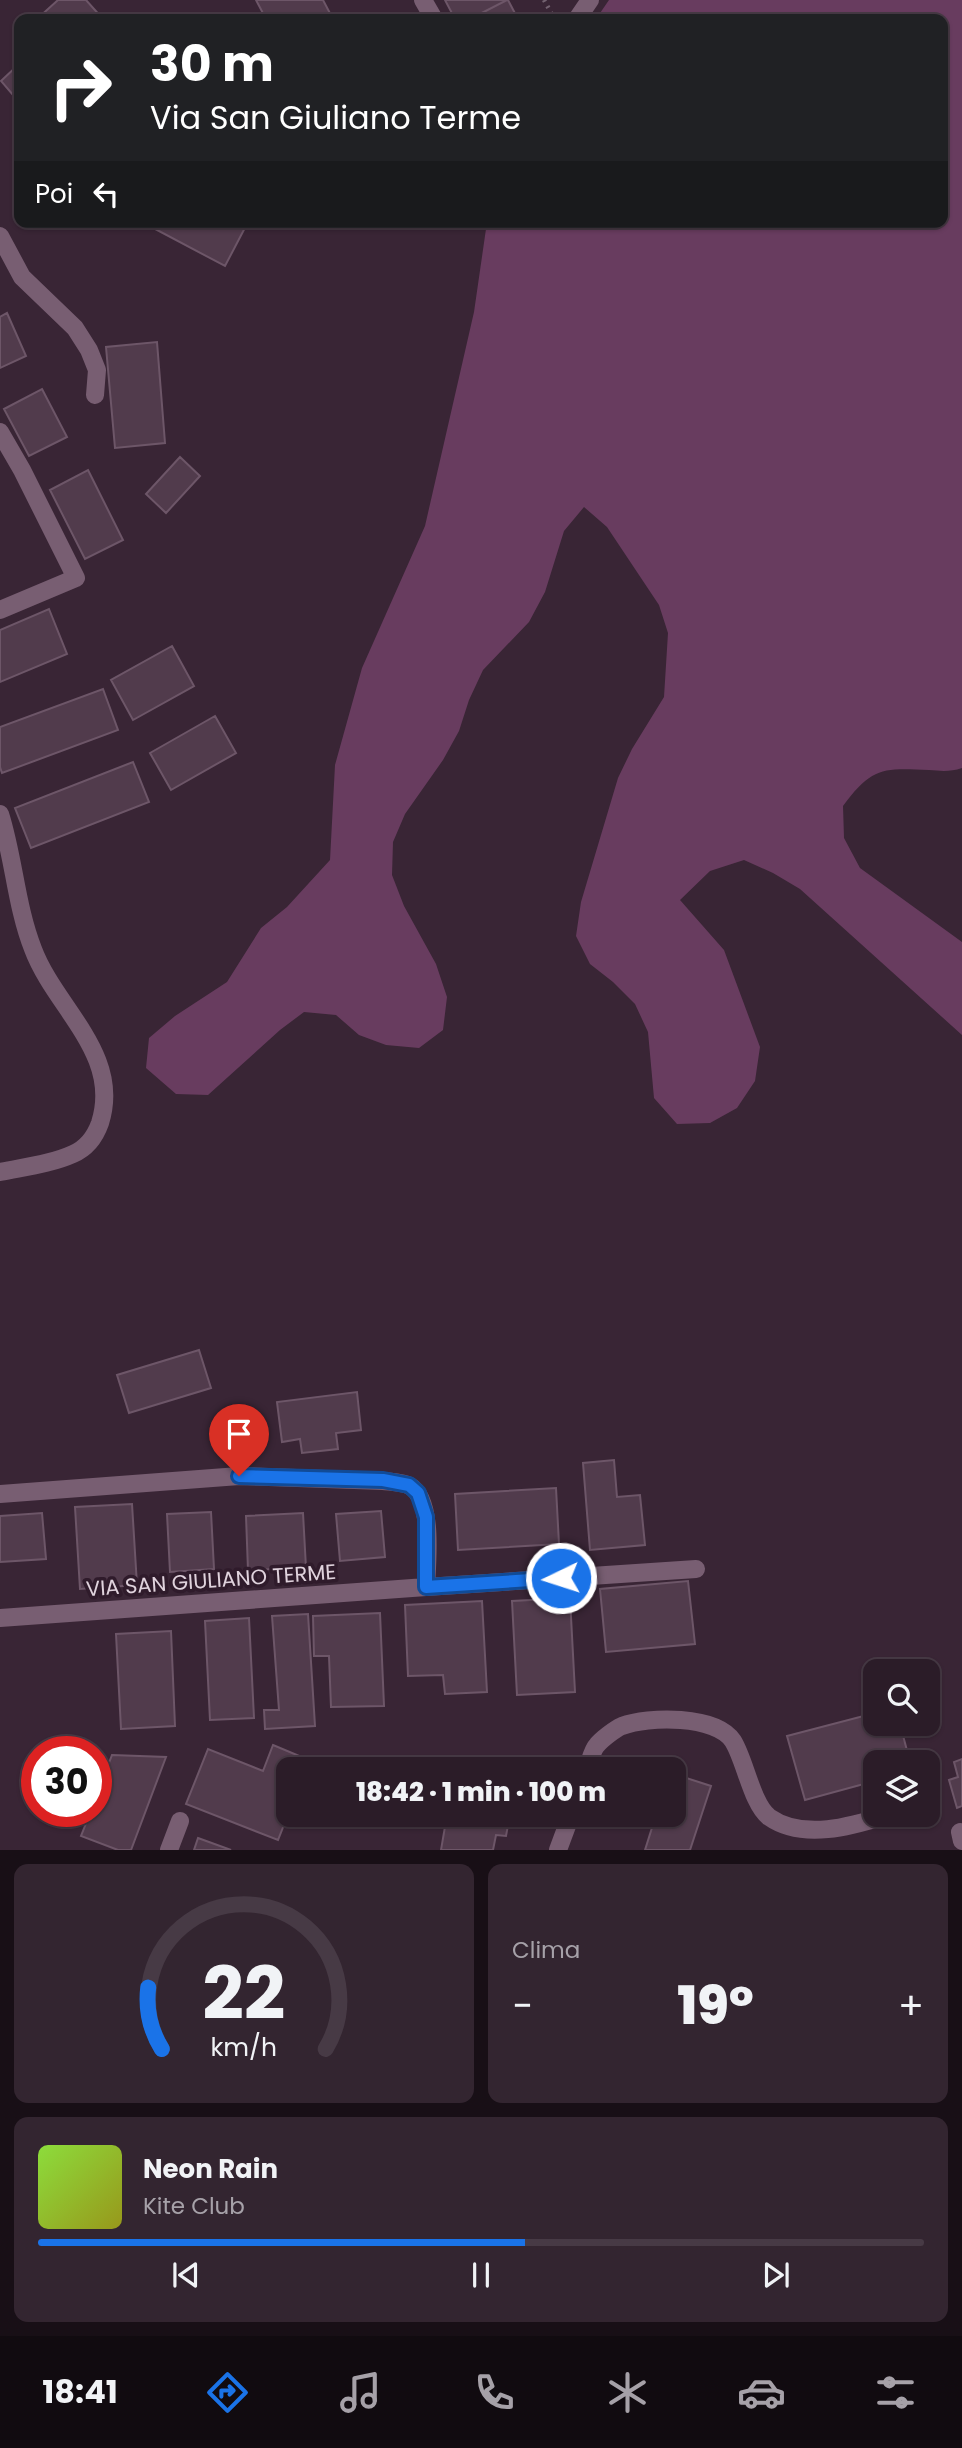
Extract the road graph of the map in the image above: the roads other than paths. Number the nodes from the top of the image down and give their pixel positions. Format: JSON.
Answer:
{"nodes":[{"id":1,"x":0,"y":236,"type":"edge"},
{"id":2,"x":95,"y":395,"type":"dead end"},
{"id":3,"x":0,"y":432,"type":"edge"},
{"id":4,"x":0,"y":610,"type":"edge"},
{"id":5,"x":0,"y":814,"type":"edge"},
{"id":6,"x":0,"y":1172,"type":"edge"},
{"id":7,"x":0,"y":1494,"type":"edge"},
{"id":8,"x":696,"y":1569,"type":"dead end"},
{"id":9,"x":426,"y":1587,"type":"junction"},
{"id":10,"x":0,"y":1618,"type":"edge"},
{"id":11,"x":591,"y":1757,"type":"edge"},
{"id":12,"x":180,"y":1821,"type":"dead end"},
{"id":13,"x":863,"y":1823,"type":"edge"},
{"id":14,"x":567,"y":1827,"type":"edge"},
{"id":15,"x":169,"y":1850,"type":"edge"},
{"id":16,"x":558,"y":1850,"type":"edge"}],
"edges":[{"from":1,"to":2,"type":"street"},
{"from":3,"to":4,"type":"street"},
{"from":5,"to":6,"type":"street"},
{"from":7,"to":9,"type":"street"},
{"from":8,"to":9,"type":"street","name":"VIA SAN GIULIANO TERME"},
{"from":9,"to":10,"type":"street","name":"VIA SAN GIULIANO TERME"},
{"from":11,"to":13,"type":"street"},
{"from":12,"to":15,"type":"street"},
{"from":14,"to":16,"type":"street"}]}
